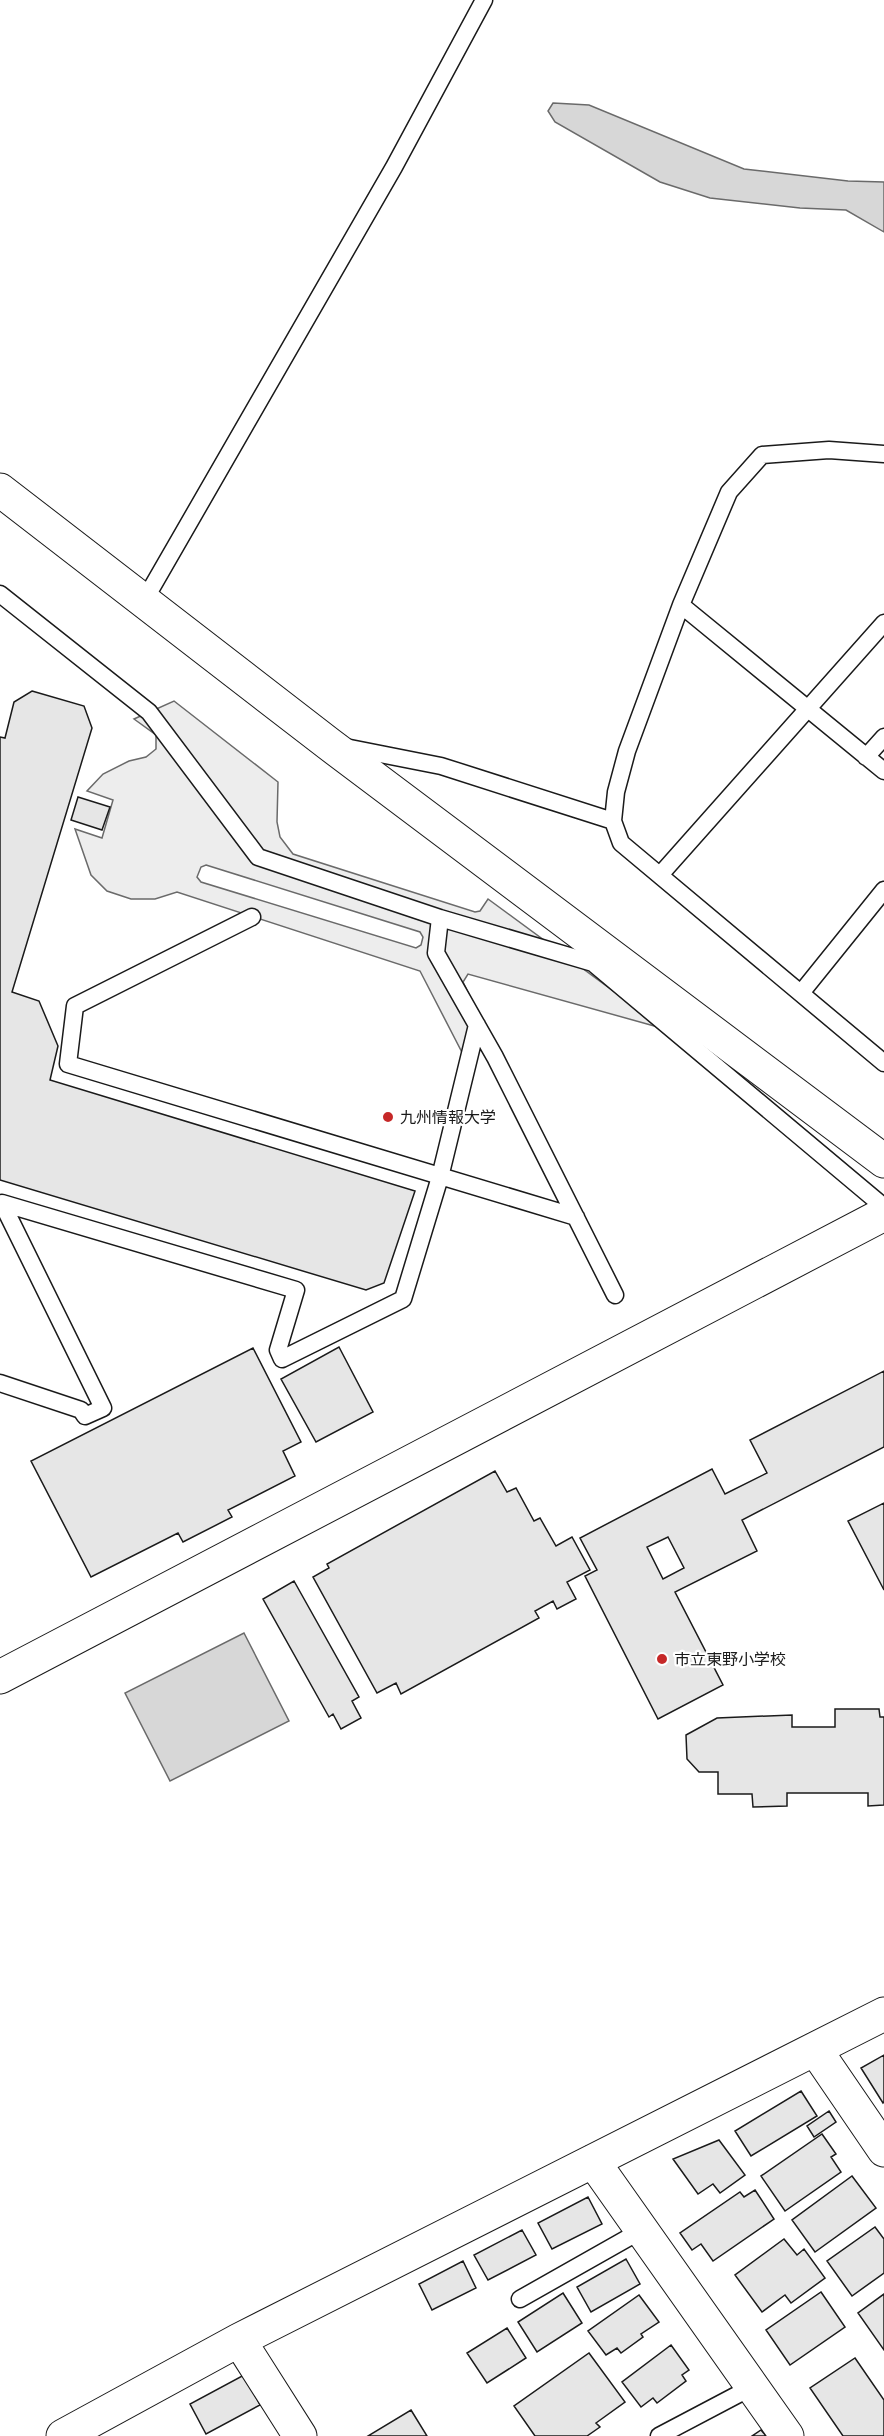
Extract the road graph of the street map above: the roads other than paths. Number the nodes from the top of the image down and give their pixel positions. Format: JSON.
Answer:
{"nodes":[{"id":1,"x":484,"y":0,"type":"edge"},
{"id":2,"x":884,"y":454,"type":"edge"},
{"id":3,"x":0,"y":490,"type":"edge"},
{"id":4,"x":0,"y":594,"type":"edge"},
{"id":5,"x":144,"y":601,"type":"junction"},
{"id":6,"x":681,"y":605,"type":"junction"},
{"id":7,"x":884,"y":623,"type":"edge"},
{"id":8,"x":807,"y":709,"type":"junction"},
{"id":9,"x":884,"y":736,"type":"edge"},
{"id":10,"x":329,"y":744,"type":"junction"},
{"id":11,"x":866,"y":757,"type":"junction"},
{"id":12,"x":884,"y":771,"type":"edge"},
{"id":13,"x":613,"y":821,"type":"junction"},
{"id":14,"x":660,"y":875,"type":"junction"},
{"id":15,"x":884,"y":890,"type":"edge"},
{"id":16,"x":252,"y":916,"type":"dead end"},
{"id":17,"x":440,"y":918,"type":"junction"},
{"id":18,"x":801,"y":993,"type":"junction"},
{"id":19,"x":477,"y":1026,"type":"junction"},
{"id":20,"x":884,"y":1063,"type":"edge"},
{"id":21,"x":884,"y":1161,"type":"edge"},
{"id":22,"x":440,"y":1177,"type":"junction"},
{"id":23,"x":884,"y":1207,"type":"edge"},
{"id":24,"x":884,"y":1214,"type":"edge"},
{"id":25,"x":576,"y":1218,"type":"junction"},
{"id":26,"x":615,"y":1295,"type":"dead end"},
{"id":27,"x":0,"y":1383,"type":"edge"},
{"id":28,"x":0,"y":1677,"type":"edge"},
{"id":29,"x":884,"y":2014,"type":"edge"},
{"id":30,"x":815,"y":2049,"type":"junction"},
{"id":31,"x":884,"y":2150,"type":"edge"},
{"id":32,"x":593,"y":2161,"type":"junction"},
{"id":33,"x":642,"y":2230,"type":"junction"},
{"id":34,"x":520,"y":2300,"type":"dead end"},
{"id":35,"x":239,"y":2340,"type":"junction"},
{"id":36,"x":752,"y":2387,"type":"junction"},
{"id":37,"x":63,"y":2436,"type":"edge"},
{"id":38,"x":300,"y":2436,"type":"edge"},
{"id":39,"x":659,"y":2436,"type":"edge"},
{"id":40,"x":787,"y":2436,"type":"edge"}],
"edges":[{"from":1,"to":5,"type":"lane"},
{"from":2,"to":6,"type":"lane"},
{"from":3,"to":5,"type":"street"},
{"from":4,"to":17,"type":"lane"},
{"from":5,"to":10,"type":"street"},
{"from":6,"to":8,"type":"lane"},
{"from":6,"to":13,"type":"lane"},
{"from":7,"to":8,"type":"lane"},
{"from":8,"to":11,"type":"lane"},
{"from":8,"to":14,"type":"lane"},
{"from":9,"to":11,"type":"lane"},
{"from":10,"to":13,"type":"lane"},
{"from":10,"to":21,"type":"street"},
{"from":11,"to":12,"type":"lane"},
{"from":13,"to":14,"type":"lane"},
{"from":14,"to":18,"type":"lane"},
{"from":15,"to":18,"type":"lane"},
{"from":16,"to":22,"type":"lane"},
{"from":17,"to":19,"type":"lane"},
{"from":17,"to":23,"type":"lane"},
{"from":18,"to":20,"type":"lane"},
{"from":19,"to":22,"type":"lane"},
{"from":19,"to":25,"type":"lane"},
{"from":22,"to":25,"type":"lane"},
{"from":22,"to":27,"type":"lane"},
{"from":24,"to":28,"type":"street"},
{"from":25,"to":26,"type":"lane"},
{"from":29,"to":30,"type":"street"},
{"from":30,"to":31,"type":"street"},
{"from":30,"to":32,"type":"street"},
{"from":32,"to":33,"type":"street"},
{"from":32,"to":35,"type":"street"},
{"from":33,"to":34,"type":"lane"},
{"from":33,"to":36,"type":"street"},
{"from":35,"to":37,"type":"street"},
{"from":35,"to":38,"type":"street"},
{"from":36,"to":39,"type":"lane"},
{"from":36,"to":40,"type":"street"}]}
